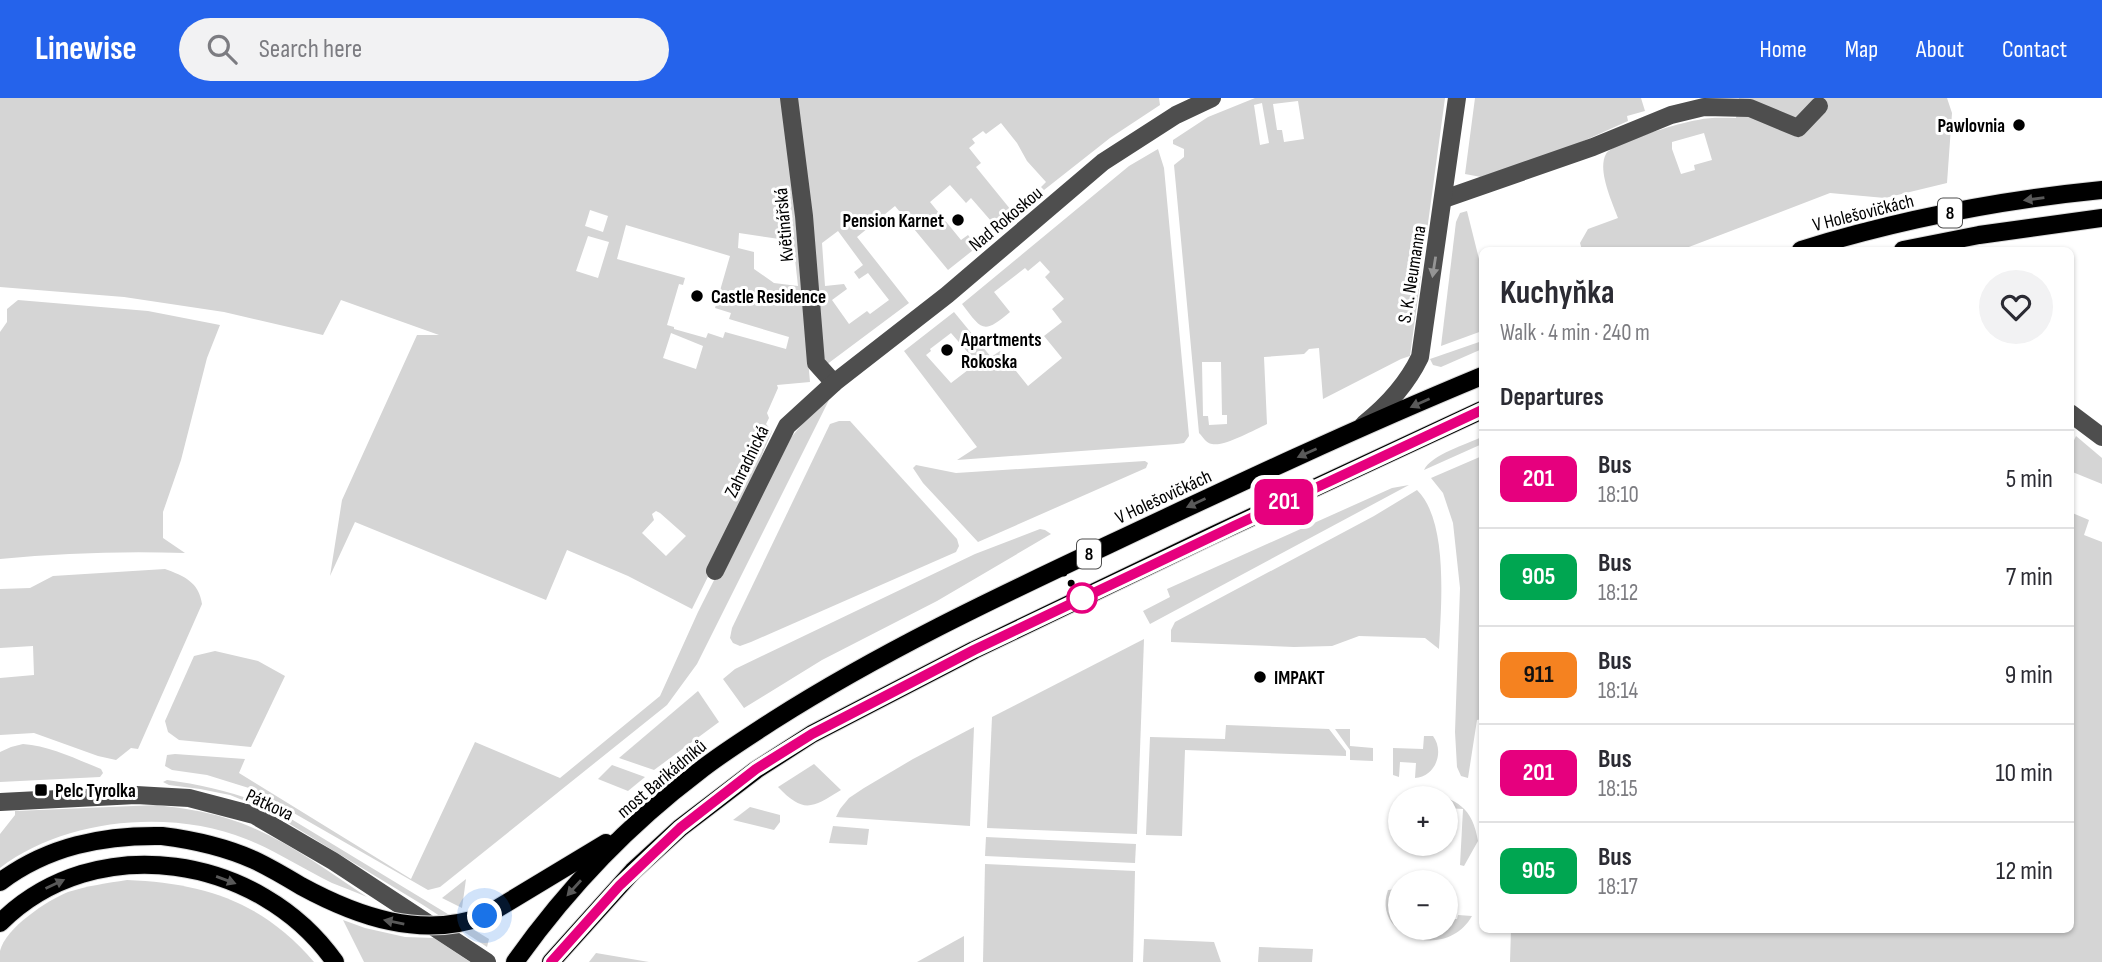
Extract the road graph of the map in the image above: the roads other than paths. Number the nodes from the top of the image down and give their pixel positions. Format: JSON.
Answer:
{"nodes":[{"id":1,"x":789,"y":98,"type":"edge"},
{"id":2,"x":1212,"y":98,"type":"edge"},
{"id":3,"x":1457,"y":98,"type":"edge"},
{"id":4,"x":1819,"y":106,"type":"dead end"},
{"id":5,"x":2102,"y":190,"type":"edge"},
{"id":6,"x":1444,"y":199,"type":"junction"},
{"id":7,"x":2102,"y":218,"type":"edge"},
{"id":8,"x":1979,"y":235,"type":"junction"},
{"id":9,"x":1811,"y":247,"type":"edge"},
{"id":10,"x":1918,"y":247,"type":"edge"},
{"id":11,"x":1950,"y":247,"type":"edge"},
{"id":12,"x":1479,"y":377,"type":"edge"},
{"id":13,"x":834,"y":383,"type":"junction"},
{"id":14,"x":1479,"y":411,"type":"edge"},
{"id":15,"x":2074,"y":416,"type":"edge"},
{"id":16,"x":1355,"y":431,"type":"junction"},
{"id":17,"x":2102,"y":437,"type":"edge"},
{"id":18,"x":715,"y":571,"type":"dead end"},
{"id":19,"x":759,"y":730,"type":"joint"},
{"id":20,"x":0,"y":802,"type":"edge"},
{"id":21,"x":639,"y":822,"type":"junction"},
{"id":22,"x":0,"y":882,"type":"edge"},
{"id":23,"x":0,"y":923,"type":"edge"},
{"id":24,"x":335,"y":962,"type":"edge"},
{"id":25,"x":487,"y":962,"type":"edge"},
{"id":26,"x":515,"y":962,"type":"edge"},
{"id":27,"x":551,"y":962,"type":"edge"}],
"edges":[{"from":1,"to":13,"type":"street","name":"Květinářská"},
{"from":2,"to":13,"type":"street","name":"Nad Rokoskou"},
{"from":3,"to":6,"type":"street","name":"S. K. Neumanna"},
{"from":4,"to":6,"type":"street"},
{"from":5,"to":9,"type":"main road","name":"V Holešovičkách","number":"8","one_way":true},
{"from":6,"to":16,"type":"street","name":"S. K. Neumanna","one_way":true},
{"from":7,"to":8,"type":"main road","number":"8"},
{"from":8,"to":10,"type":"main road","number":"8"},
{"from":8,"to":11,"type":"street"},
{"from":12,"to":16,"type":"main road","name":"V Holešovičkách","number":"8","one_way":true},
{"from":13,"to":18,"type":"street","name":"Zahradnická"},
{"from":14,"to":27,"type":"main road","number":"8"},
{"from":15,"to":17,"type":"street"},
{"from":16,"to":19,"type":"main road","name":"V Holešovičkách","number":"8","one_way":true},
{"from":19,"to":21,"type":"main road","name":"most Barikádníků","number":"8"},
{"from":20,"to":25,"type":"street","name":"Pátkova"},
{"from":21,"to":22,"type":"main road","one_way":true,"bridge":true},
{"from":21,"to":26,"type":"main road","name":"most Barikádníků","number":"8","one_way":true},
{"from":23,"to":24,"type":"main road","one_way":true}]}
